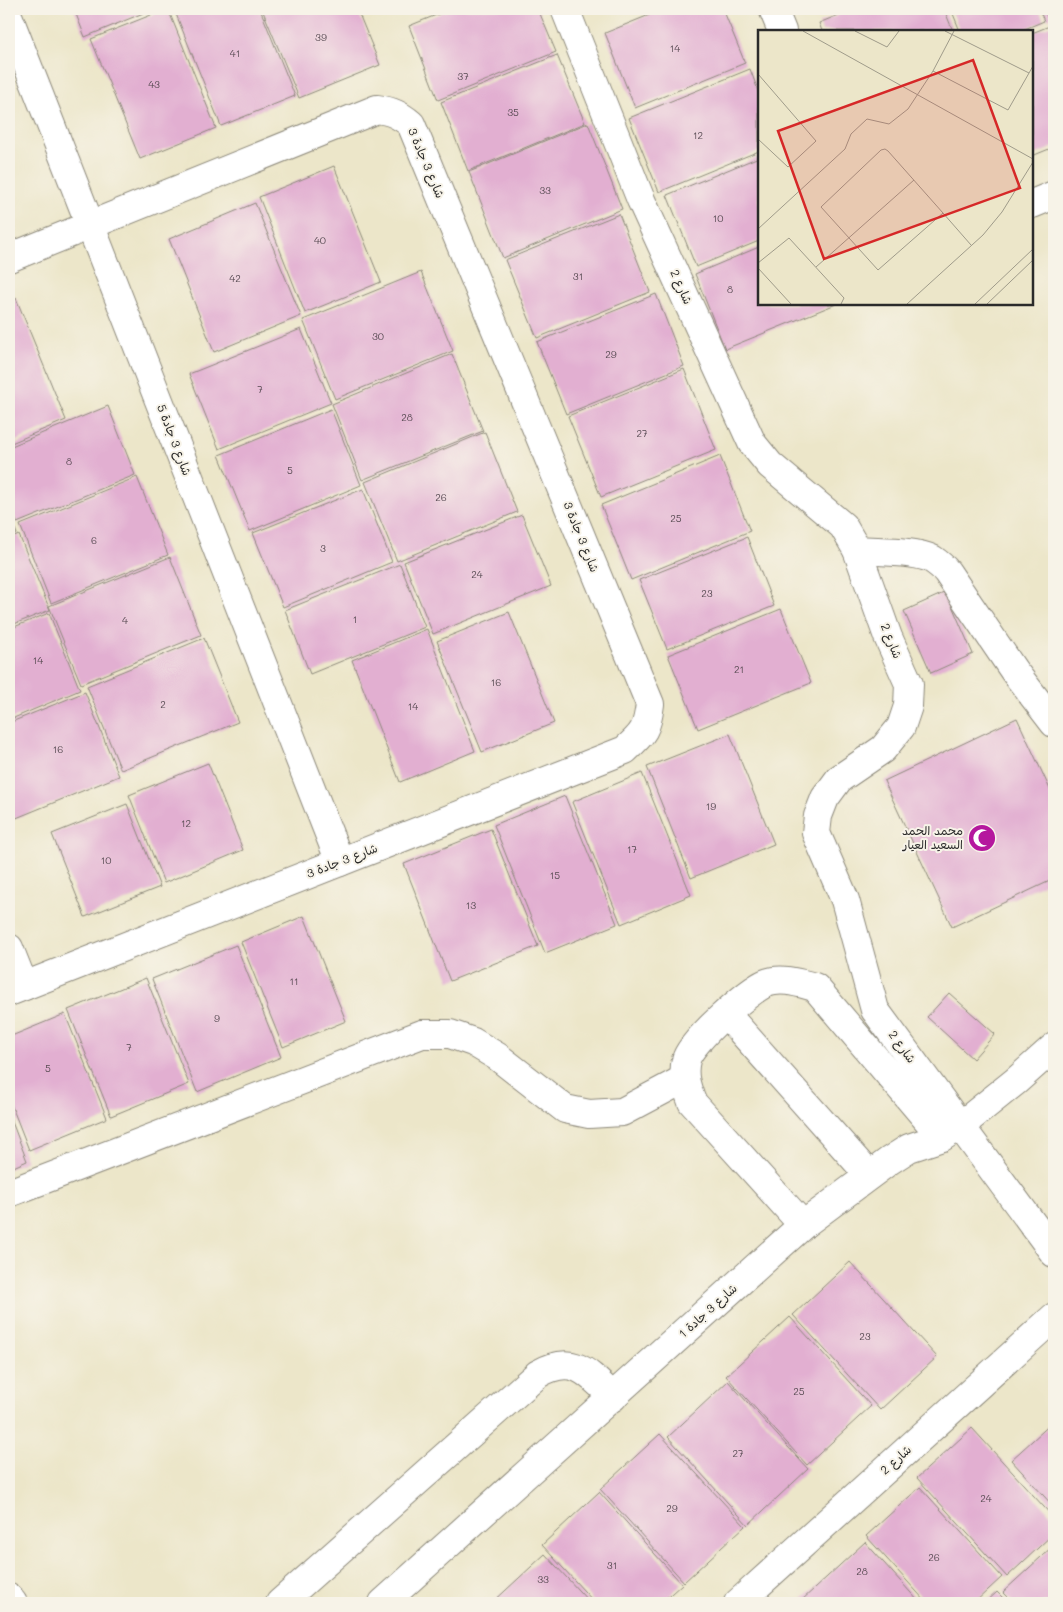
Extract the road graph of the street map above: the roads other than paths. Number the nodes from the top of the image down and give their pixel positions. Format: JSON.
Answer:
{"nodes":[{"id":1,"x":565,"y":9,"type":"edge"},
{"id":2,"x":773,"y":9,"type":"edge"},
{"id":3,"x":9,"y":18,"type":"edge"},
{"id":4,"x":782,"y":30,"type":"edge"},
{"id":5,"x":1054,"y":195,"type":"edge"},
{"id":6,"x":1033,"y":204,"type":"edge"},
{"id":7,"x":90,"y":225,"type":"junction"},
{"id":8,"x":9,"y":258,"type":"edge"},
{"id":9,"x":857,"y":550,"type":"junction"},
{"id":10,"x":1054,"y":722,"type":"edge"},
{"id":11,"x":340,"y":862,"type":"junction"},
{"id":12,"x":9,"y":948,"type":"edge"},
{"id":13,"x":16,"y":989,"type":"edge"},
{"id":14,"x":726,"y":1014,"type":"junction"},
{"id":15,"x":1054,"y":1047,"type":"edge"},
{"id":16,"x":684,"y":1079,"type":"junction"},
{"id":17,"x":951,"y":1132,"type":"junction"},
{"id":18,"x":869,"y":1175,"type":"junction"},
{"id":19,"x":9,"y":1193,"type":"edge"},
{"id":20,"x":804,"y":1225,"type":"junction"},
{"id":21,"x":1054,"y":1253,"type":"edge"},
{"id":22,"x":1054,"y":1317,"type":"edge"},
{"id":23,"x":613,"y":1397,"type":"junction"},
{"id":24,"x":9,"y":1598,"type":"edge"},
{"id":25,"x":13,"y":1603,"type":"edge"},
{"id":26,"x":280,"y":1603,"type":"edge"},
{"id":27,"x":383,"y":1603,"type":"edge"},
{"id":28,"x":738,"y":1603,"type":"edge"}],
"edges":[{"from":1,"to":9,"type":"street","name":"شارع 2"},
{"from":2,"to":4,"type":"street"},
{"from":3,"to":7,"type":"street","name":"شارع 3 جادة 5"},
{"from":5,"to":6,"type":"street"},
{"from":7,"to":8,"type":"street","name":"شارع 3 جادة 3"},
{"from":7,"to":11,"type":"street","name":"شارع 3 جادة 5"},
{"from":7,"to":11,"type":"street","name":"شارع 3 جادة 3"},
{"from":9,"to":10,"type":"street"},
{"from":9,"to":17,"type":"street","name":"شارع 2"},
{"from":11,"to":13,"type":"street","name":"شارع 3 جادة 3"},
{"from":12,"to":13,"type":"street","name":"شارع 3 جادة 3"},
{"from":14,"to":16,"type":"street"},
{"from":14,"to":17,"type":"street"},
{"from":14,"to":18,"type":"street"},
{"from":15,"to":17,"type":"street","name":"شارع 3 جادة 1"},
{"from":16,"to":19,"type":"street"},
{"from":16,"to":20,"type":"street"},
{"from":17,"to":18,"type":"street","name":"شارع 3 جادة 1"},
{"from":17,"to":21,"type":"street","name":"شارع 2"},
{"from":18,"to":20,"type":"street","name":"شارع 3 جادة 1"},
{"from":20,"to":23,"type":"street","name":"شارع 3 جادة 1"},
{"from":22,"to":28,"type":"street","name":"شارع 2"},
{"from":23,"to":26,"type":"street"},
{"from":23,"to":27,"type":"street","name":"شارع 3 جادة 1"},
{"from":24,"to":25,"type":"street"}]}
